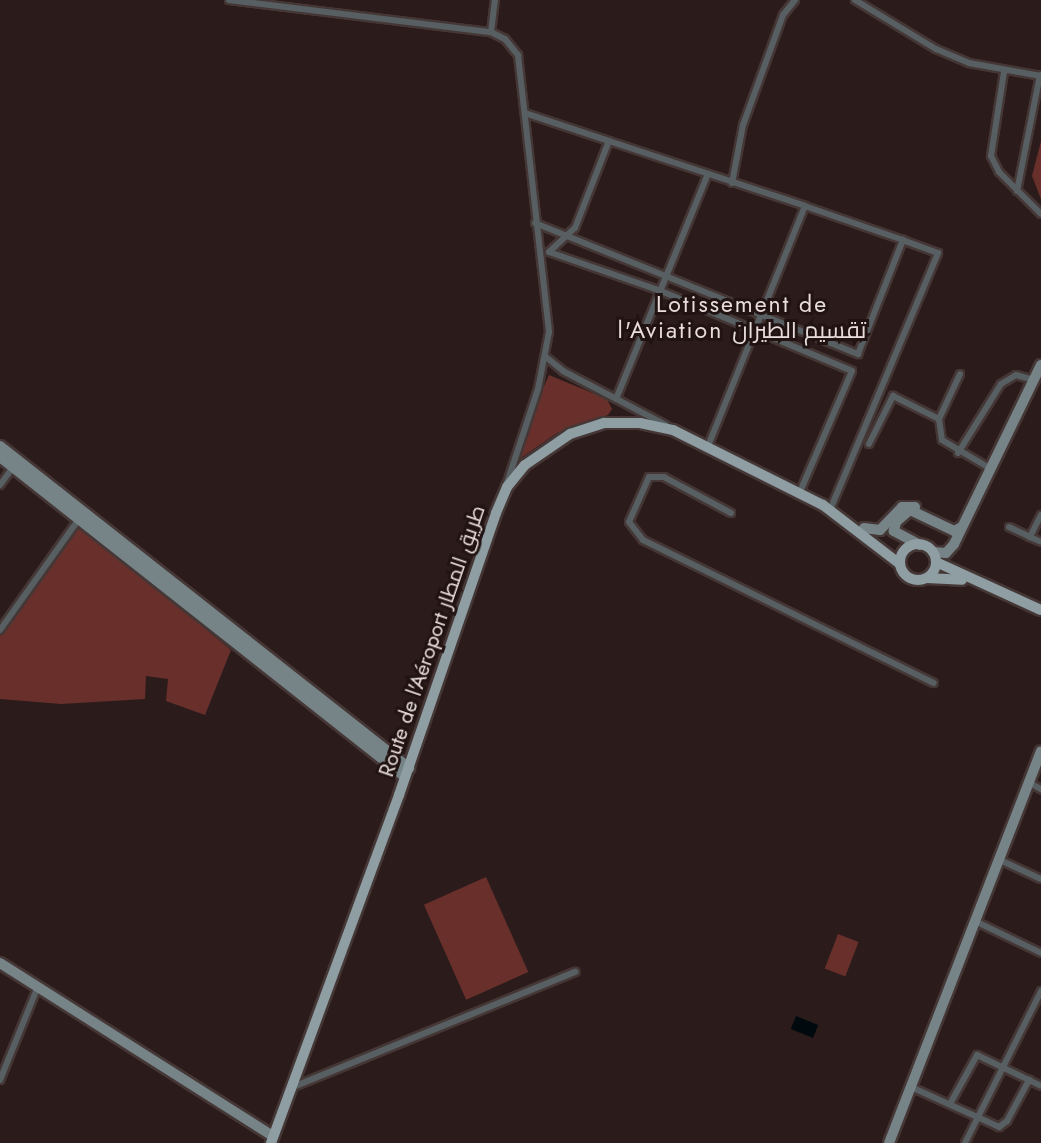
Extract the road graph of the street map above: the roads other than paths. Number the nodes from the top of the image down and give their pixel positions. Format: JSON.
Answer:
{"nodes":[{"id":1,"x":229,"y":0,"type":"edge"},
{"id":2,"x":495,"y":0,"type":"edge"},
{"id":3,"x":796,"y":0,"type":"edge"},
{"id":4,"x":855,"y":0,"type":"edge"},
{"id":5,"x":491,"y":32,"type":"junction"},
{"id":6,"x":1004,"y":72,"type":"junction"},
{"id":7,"x":1040,"y":76,"type":"edge"},
{"id":8,"x":525,"y":113,"type":"junction"},
{"id":9,"x":609,"y":141,"type":"junction"},
{"id":10,"x":708,"y":174,"type":"junction"},
{"id":11,"x":732,"y":183,"type":"junction"},
{"id":12,"x":1017,"y":191,"type":"junction"},
{"id":13,"x":805,"y":206,"type":"junction"},
{"id":14,"x":1041,"y":214,"type":"edge"},
{"id":15,"x":535,"y":223,"type":"junction"},
{"id":16,"x":570,"y":236,"type":"junction"},
{"id":17,"x":903,"y":240,"type":"junction"},
{"id":18,"x":549,"y":252,"type":"junction"},
{"id":19,"x":541,"y":255,"type":"junction"},
{"id":20,"x":666,"y":276,"type":"junction"},
{"id":21,"x":661,"y":291,"type":"junction"},
{"id":22,"x":763,"y":316,"type":"junction"},
{"id":23,"x":757,"y":332,"type":"junction"},
{"id":24,"x":858,"y":354,"type":"junction"},
{"id":25,"x":546,"y":357,"type":"junction"},
{"id":26,"x":852,"y":371,"type":"junction"},
{"id":27,"x":960,"y":374,"type":"dead end"},
{"id":28,"x":1038,"y":374,"type":"edge"},
{"id":29,"x":616,"y":399,"type":"junction"},
{"id":30,"x":939,"y":419,"type":"junction"},
{"id":31,"x":673,"y":430,"type":"junction"},
{"id":32,"x":869,"y":443,"type":"dead end"},
{"id":33,"x":0,"y":446,"type":"edge"},
{"id":34,"x":708,"y":446,"type":"junction"},
{"id":35,"x":958,"y":453,"type":"junction"},
{"id":36,"x":0,"y":457,"type":"edge"},
{"id":37,"x":15,"y":464,"type":"junction"},
{"id":38,"x":991,"y":469,"type":"junction"},
{"id":39,"x":0,"y":485,"type":"edge"},
{"id":40,"x":507,"y":487,"type":"junction"},
{"id":41,"x":800,"y":492,"type":"junction"},
{"id":42,"x":828,"y":508,"type":"junction"},
{"id":43,"x":731,"y":513,"type":"dead end"},
{"id":44,"x":1041,"y":515,"type":"edge"},
{"id":45,"x":79,"y":519,"type":"junction"},
{"id":46,"x":962,"y":527,"type":"junction"},
{"id":47,"x":1009,"y":527,"type":"dead end"},
{"id":48,"x":864,"y":528,"type":"junction"},
{"id":49,"x":1030,"y":537,"type":"junction"},
{"id":50,"x":1041,"y":542,"type":"edge"},
{"id":51,"x":919,"y":545,"type":"junction"},
{"id":52,"x":906,"y":550,"type":"junction"},
{"id":53,"x":946,"y":553,"type":"joint"},
{"id":54,"x":938,"y":560,"type":"junction"},
{"id":55,"x":900,"y":564,"type":"junction"},
{"id":56,"x":927,"y":578,"type":"junction"},
{"id":57,"x":991,"y":588,"type":"junction"},
{"id":58,"x":1041,"y":610,"type":"edge"},
{"id":59,"x":0,"y":630,"type":"edge"},
{"id":60,"x":233,"y":635,"type":"junction"},
{"id":61,"x":934,"y":683,"type":"dead end"},
{"id":62,"x":1041,"y":752,"type":"edge"},
{"id":63,"x":407,"y":773,"type":"junction"},
{"id":64,"x":1030,"y":783,"type":"junction"},
{"id":65,"x":1041,"y":789,"type":"edge"},
{"id":66,"x":1000,"y":860,"type":"junction"},
{"id":67,"x":1041,"y":879,"type":"edge"},
{"id":68,"x":977,"y":922,"type":"junction"},
{"id":69,"x":1041,"y":953,"type":"edge"},
{"id":70,"x":0,"y":963,"type":"edge"},
{"id":71,"x":575,"y":972,"type":"dead end"},
{"id":72,"x":37,"y":989,"type":"junction"},
{"id":73,"x":1041,"y":991,"type":"edge"},
{"id":74,"x":1003,"y":1067,"type":"junction"},
{"id":75,"x":0,"y":1080,"type":"edge"},
{"id":76,"x":1029,"y":1080,"type":"junction"},
{"id":77,"x":1041,"y":1086,"type":"edge"},
{"id":78,"x":293,"y":1087,"type":"junction"},
{"id":79,"x":911,"y":1087,"type":"junction"},
{"id":80,"x":950,"y":1104,"type":"junction"},
{"id":81,"x":978,"y":1118,"type":"junction"},
{"id":82,"x":272,"y":1139,"type":"edge"},
{"id":83,"x":889,"y":1143,"type":"edge"},
{"id":84,"x":965,"y":1143,"type":"edge"}],
"edges":[{"from":1,"to":5,"type":"street"},
{"from":2,"to":5,"type":"street"},
{"from":3,"to":11,"type":"street"},
{"from":4,"to":6,"type":"street"},
{"from":5,"to":8,"type":"street"},
{"from":6,"to":7,"type":"street"},
{"from":6,"to":12,"type":"street"},
{"from":7,"to":12,"type":"street"},
{"from":8,"to":9,"type":"street"},
{"from":8,"to":15,"type":"street"},
{"from":9,"to":10,"type":"street"},
{"from":9,"to":16,"type":"street"},
{"from":10,"to":11,"type":"street"},
{"from":10,"to":20,"type":"street"},
{"from":11,"to":13,"type":"street"},
{"from":12,"to":14,"type":"street"},
{"from":13,"to":17,"type":"street"},
{"from":13,"to":22,"type":"street"},
{"from":15,"to":16,"type":"street"},
{"from":15,"to":19,"type":"street"},
{"from":16,"to":18,"type":"street"},
{"from":16,"to":20,"type":"street"},
{"from":17,"to":24,"type":"street"},
{"from":17,"to":42,"type":"street"},
{"from":18,"to":19,"type":"street"},
{"from":18,"to":21,"type":"street"},
{"from":19,"to":25,"type":"street"},
{"from":20,"to":21,"type":"street"},
{"from":20,"to":22,"type":"street"},
{"from":21,"to":23,"type":"street"},
{"from":21,"to":29,"type":"street"},
{"from":22,"to":23,"type":"street"},
{"from":22,"to":24,"type":"street"},
{"from":23,"to":26,"type":"street"},
{"from":23,"to":34,"type":"street"},
{"from":24,"to":26,"type":"street"},
{"from":25,"to":29,"type":"street"},
{"from":25,"to":40,"type":"street"},
{"from":26,"to":41,"type":"street"},
{"from":27,"to":30,"type":"street"},
{"from":28,"to":35,"type":"street"},
{"from":28,"to":38,"type":"main road"},
{"from":29,"to":31,"type":"street"},
{"from":30,"to":32,"type":"street"},
{"from":30,"to":35,"type":"street"},
{"from":31,"to":34,"type":"main road","name":"Route de l'Aéroport طريق المطار"},
{"from":31,"to":40,"type":"main road","name":"Route de l'Aéroport طريق المطار"},
{"from":33,"to":37,"type":"main road"},
{"from":34,"to":41,"type":"main road","name":"Route de l'Aéroport طريق المطار"},
{"from":35,"to":38,"type":"street"},
{"from":36,"to":37,"type":"main road"},
{"from":37,"to":39,"type":"street"},
{"from":37,"to":45,"type":"main road"},
{"from":37,"to":60,"type":"main road"},
{"from":38,"to":46,"type":"main road"},
{"from":40,"to":63,"type":"main road","name":"Route de l'Aéroport طريق المطار"},
{"from":41,"to":42,"type":"main road","name":"Route de l'Aéroport طريق المطار"},
{"from":42,"to":48,"type":"main road","name":"Route de l'Aéroport طريق المطار"},
{"from":42,"to":55,"type":"main road","name":"Route de l'Aéroport طريق المطار"},
{"from":43,"to":61,"type":"street"},
{"from":44,"to":49,"type":"street"},
{"from":45,"to":59,"type":"street"},
{"from":45,"to":60,"type":"main road"},
{"from":46,"to":48,"type":"main road"},
{"from":46,"to":51,"type":"main road"},
{"from":46,"to":53,"type":"main road"},
{"from":47,"to":49,"type":"street"},
{"from":48,"to":52,"type":"main road","name":"Route de l'Aéroport طريق المطار"},
{"from":49,"to":50,"type":"street"},
{"from":51,"to":52,"type":"main road"},
{"from":51,"to":54,"type":"main road"},
{"from":52,"to":55,"type":"main road"},
{"from":53,"to":54,"type":"main road"},
{"from":54,"to":56,"type":"main road"},
{"from":54,"to":57,"type":"main road"},
{"from":55,"to":56,"type":"main road"},
{"from":56,"to":57,"type":"main road"},
{"from":57,"to":58,"type":"main road"},
{"from":60,"to":63,"type":"main road"},
{"from":62,"to":64,"type":"main road"},
{"from":63,"to":78,"type":"main road","name":"Route de l'Aéroport طريق المطار"},
{"from":64,"to":65,"type":"street"},
{"from":64,"to":66,"type":"main road"},
{"from":66,"to":67,"type":"street"},
{"from":66,"to":68,"type":"main road"},
{"from":68,"to":69,"type":"street"},
{"from":68,"to":79,"type":"main road"},
{"from":70,"to":72,"type":"main road"},
{"from":71,"to":78,"type":"street"},
{"from":72,"to":75,"type":"street"},
{"from":72,"to":82,"type":"main road"},
{"from":73,"to":74,"type":"street"},
{"from":74,"to":76,"type":"street"},
{"from":74,"to":80,"type":"street"},
{"from":74,"to":81,"type":"street"},
{"from":76,"to":77,"type":"street"},
{"from":76,"to":81,"type":"street"},
{"from":78,"to":82,"type":"main road","name":"Route de l'Aéroport طريق المطار"},
{"from":79,"to":80,"type":"street"},
{"from":79,"to":83,"type":"main road"},
{"from":80,"to":81,"type":"street"},
{"from":81,"to":84,"type":"street"}]}
